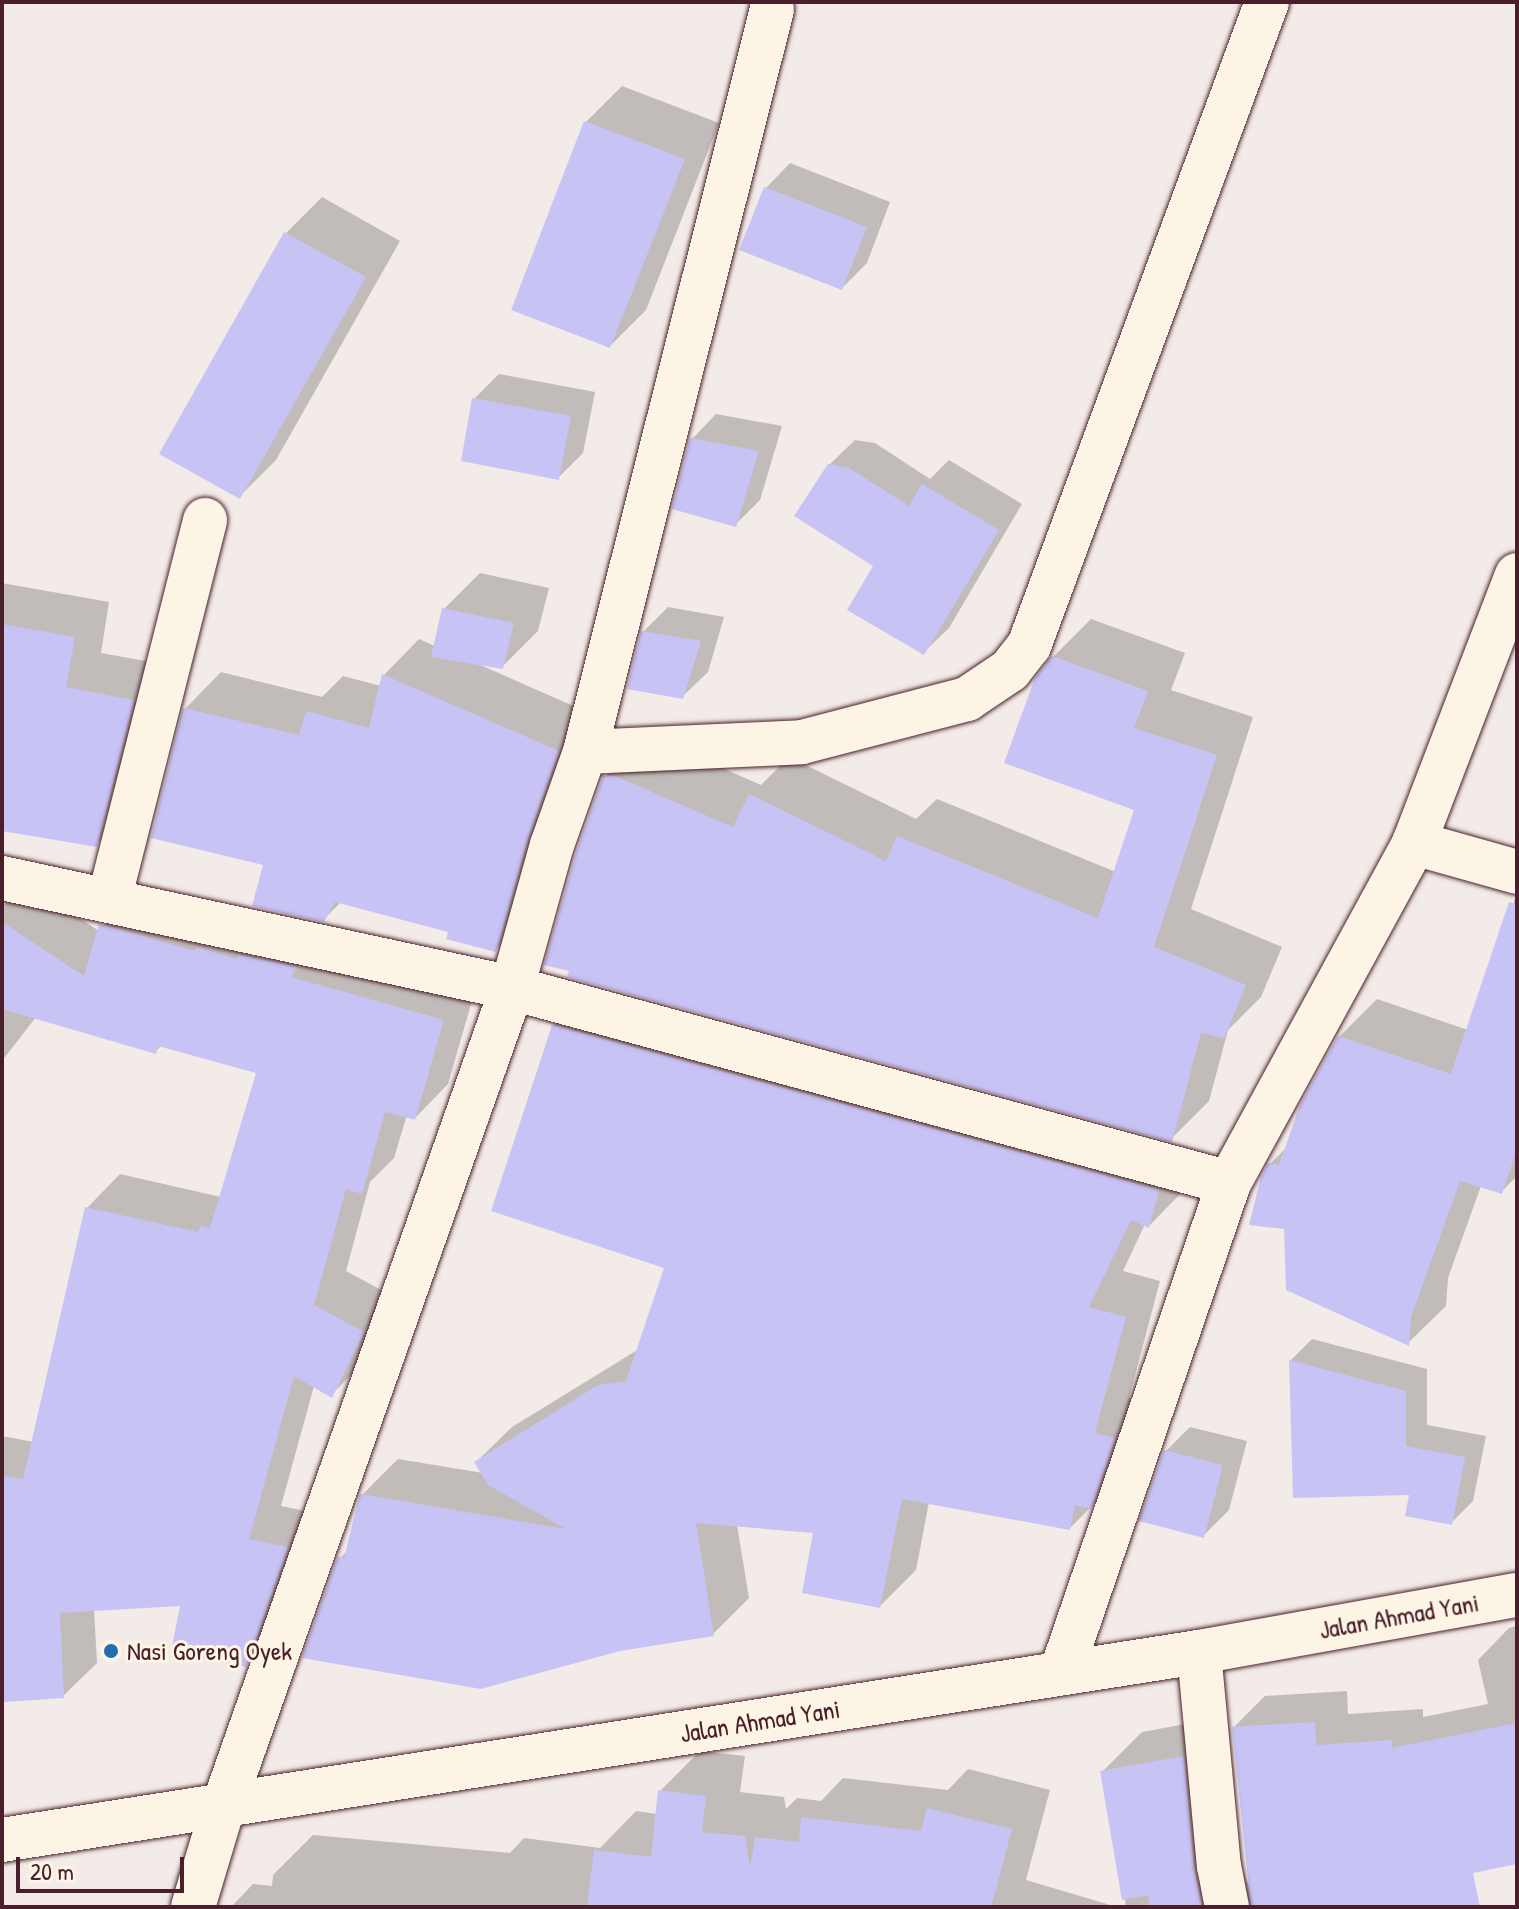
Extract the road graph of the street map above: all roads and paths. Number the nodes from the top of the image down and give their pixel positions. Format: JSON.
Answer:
{"nodes":[{"id":1,"x":1267,"y":2,"type":"edge"},
{"id":2,"x":772,"y":9,"type":"dead end"},
{"id":3,"x":205,"y":520,"type":"dead end"},
{"id":4,"x":1517,"y":575,"type":"edge"},
{"id":5,"x":585,"y":752,"type":"junction"},
{"id":6,"x":1414,"y":843,"type":"junction"},
{"id":7,"x":1517,"y":872,"type":"edge"},
{"id":8,"x":2,"y":878,"type":"edge"},
{"id":9,"x":109,"y":900,"type":"junction"},
{"id":10,"x":512,"y":988,"type":"junction"},
{"id":11,"x":1229,"y":1183,"type":"junction"},
{"id":12,"x":1517,"y":1595,"type":"edge"},
{"id":13,"x":1199,"y":1652,"type":"junction"},
{"id":14,"x":1061,"y":1673,"type":"junction"},
{"id":15,"x":223,"y":1807,"type":"junction"},
{"id":16,"x":2,"y":1840,"type":"edge"},
{"id":17,"x":193,"y":1907,"type":"edge"},
{"id":18,"x":1227,"y":1907,"type":"edge"}],
"edges":[{"from":1,"to":5,"type":"main road"},
{"from":2,"to":5,"type":"main road"},
{"from":3,"to":9,"type":"main road"},
{"from":4,"to":6,"type":"main road"},
{"from":5,"to":10,"type":"main road"},
{"from":6,"to":7,"type":"main road"},
{"from":6,"to":11,"type":"main road"},
{"from":8,"to":9,"type":"main road"},
{"from":9,"to":10,"type":"main road"},
{"from":10,"to":11,"type":"main road"},
{"from":10,"to":15,"type":"main road"},
{"from":11,"to":14,"type":"main road"},
{"from":12,"to":13,"type":"main road","name":"Jalan Ahmad Yani"},
{"from":13,"to":14,"type":"main road","name":"Jalan Ahmad Yani"},
{"from":13,"to":18,"type":"main road"},
{"from":14,"to":15,"type":"main road","name":"Jalan Ahmad Yani"},
{"from":15,"to":16,"type":"main road","name":"Jalan Ahmad Yani"},
{"from":15,"to":17,"type":"main road"}]}
